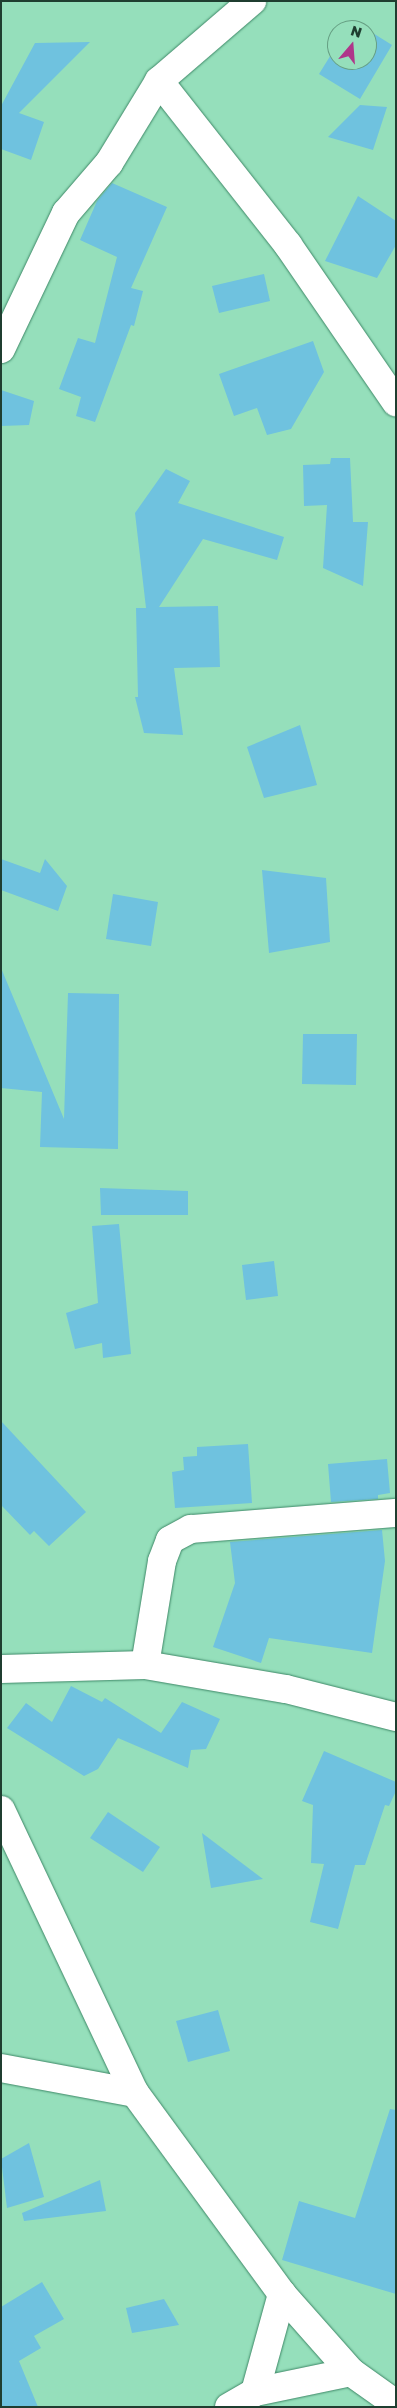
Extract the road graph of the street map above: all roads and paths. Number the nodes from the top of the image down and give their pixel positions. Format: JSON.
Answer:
{"nodes":[{"id":1,"x":252,"y":1,"type":"edge"},
{"id":2,"x":159,"y":81,"type":"junction"},
{"id":3,"x":1,"y":349,"type":"edge"},
{"id":4,"x":396,"y":402,"type":"edge"},
{"id":5,"x":396,"y":1513,"type":"edge"},
{"id":6,"x":144,"y":1665,"type":"junction"},
{"id":7,"x":1,"y":1668,"type":"edge"},
{"id":8,"x":396,"y":1717,"type":"edge"},
{"id":9,"x":1,"y":1810,"type":"edge"},
{"id":10,"x":1,"y":2068,"type":"edge"},
{"id":11,"x":135,"y":2094,"type":"junction"},
{"id":12,"x":282,"y":2294,"type":"junction"},
{"id":13,"x":351,"y":2372,"type":"junction"},
{"id":14,"x":255,"y":2392,"type":"junction"},
{"id":15,"x":396,"y":2404,"type":"edge"},
{"id":16,"x":229,"y":2407,"type":"edge"}],
"edges":[{"from":1,"to":2,"type":"street"},
{"from":2,"to":3,"type":"street"},
{"from":2,"to":4,"type":"street"},
{"from":5,"to":6,"type":"street"},
{"from":6,"to":7,"type":"street"},
{"from":6,"to":8,"type":"street"},
{"from":9,"to":11,"type":"street"},
{"from":10,"to":11,"type":"street"},
{"from":11,"to":12,"type":"street"},
{"from":12,"to":13,"type":"street"},
{"from":12,"to":14,"type":"street"},
{"from":13,"to":14,"type":"street"},
{"from":13,"to":15,"type":"street"},
{"from":14,"to":16,"type":"street"}]}
